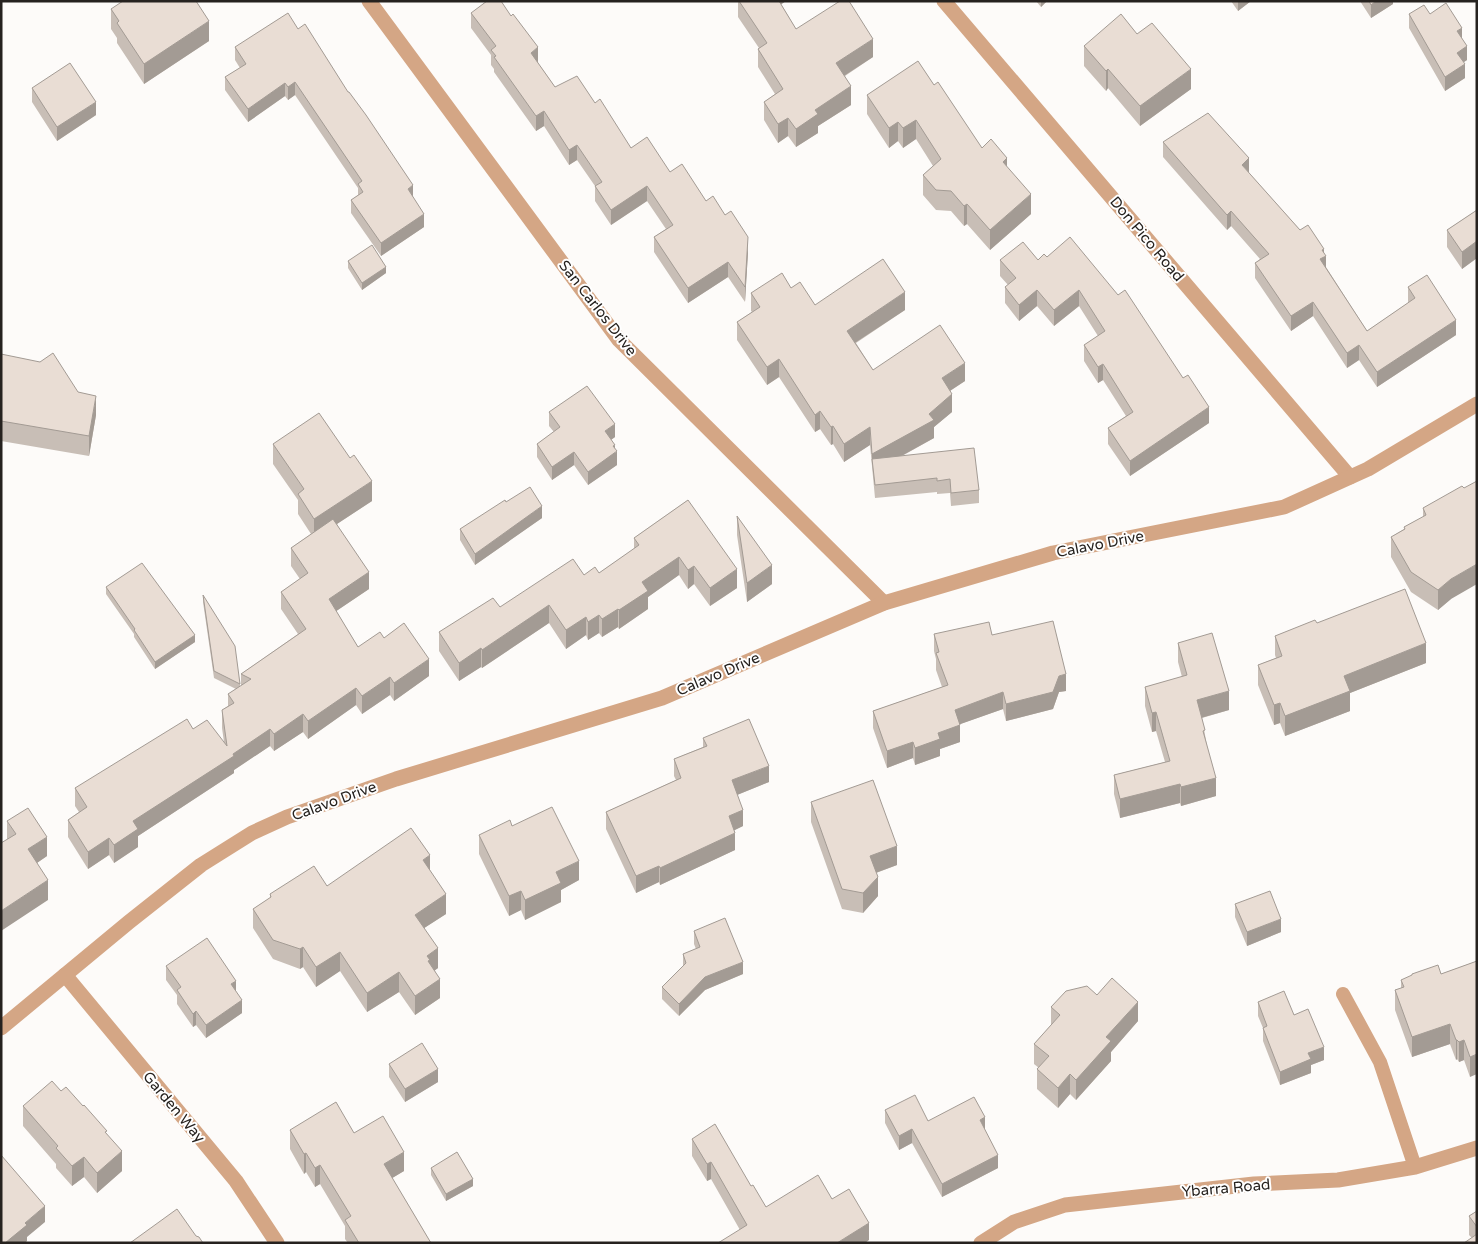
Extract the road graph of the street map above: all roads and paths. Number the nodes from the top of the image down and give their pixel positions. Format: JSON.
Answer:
{"nodes":[{"id":1,"x":369,"y":1,"type":"edge"},
{"id":2,"x":944,"y":1,"type":"edge"},
{"id":3,"x":1477,"y":404,"type":"edge"},
{"id":4,"x":1350,"y":476,"type":"junction"},
{"id":5,"x":884,"y":604,"type":"junction"},
{"id":6,"x":65,"y":975,"type":"junction"},
{"id":7,"x":1343,"y":994,"type":"dead end"},
{"id":8,"x":1,"y":1028,"type":"edge"},
{"id":9,"x":1477,"y":1148,"type":"edge"},
{"id":10,"x":1414,"y":1167,"type":"junction"},
{"id":11,"x":276,"y":1243,"type":"edge"},
{"id":12,"x":981,"y":1243,"type":"edge"}],
"edges":[{"from":1,"to":5,"type":"street","name":"San Carlos Drive"},
{"from":2,"to":4,"type":"street","name":"Don Pico Road"},
{"from":3,"to":4,"type":"street","name":"Calavo Drive"},
{"from":4,"to":5,"type":"street","name":"Calavo Drive"},
{"from":5,"to":6,"type":"street","name":"Calavo Drive"},
{"from":6,"to":8,"type":"street","name":"Calavo Drive"},
{"from":6,"to":11,"type":"street","name":"Garden Way"},
{"from":7,"to":10,"type":"lane"},
{"from":9,"to":10,"type":"street","name":"Ybarra Road"},
{"from":10,"to":12,"type":"street","name":"Ybarra Road"}]}
